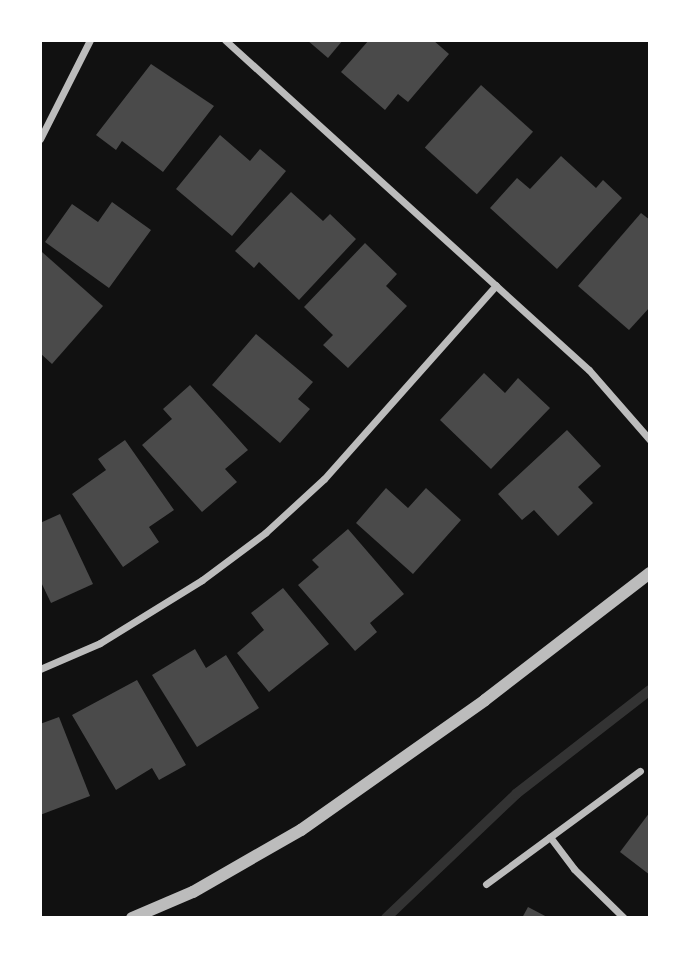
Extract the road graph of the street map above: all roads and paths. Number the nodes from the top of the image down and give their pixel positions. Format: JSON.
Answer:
{"nodes":[{"id":1,"x":90,"y":40,"type":"edge"},
{"id":2,"x":225,"y":40,"type":"edge"},
{"id":3,"x":40,"y":139,"type":"edge"},
{"id":4,"x":496,"y":285,"type":"junction"},
{"id":5,"x":650,"y":440,"type":"edge"},
{"id":6,"x":650,"y":573,"type":"edge"},
{"id":7,"x":40,"y":669,"type":"edge"},
{"id":8,"x":640,"y":771,"type":"dead end"},
{"id":9,"x":550,"y":837,"type":"junction"},
{"id":10,"x":486,"y":884,"type":"dead end"},
{"id":11,"x":132,"y":918,"type":"edge"},
{"id":12,"x":624,"y":918,"type":"edge"}],
"edges":[{"from":1,"to":3,"type":"street"},
{"from":2,"to":4,"type":"street"},
{"from":4,"to":5,"type":"street"},
{"from":4,"to":7,"type":"street"},
{"from":6,"to":11,"type":"street"},
{"from":8,"to":9,"type":"street"},
{"from":9,"to":10,"type":"street"},
{"from":9,"to":12,"type":"street"}]}
